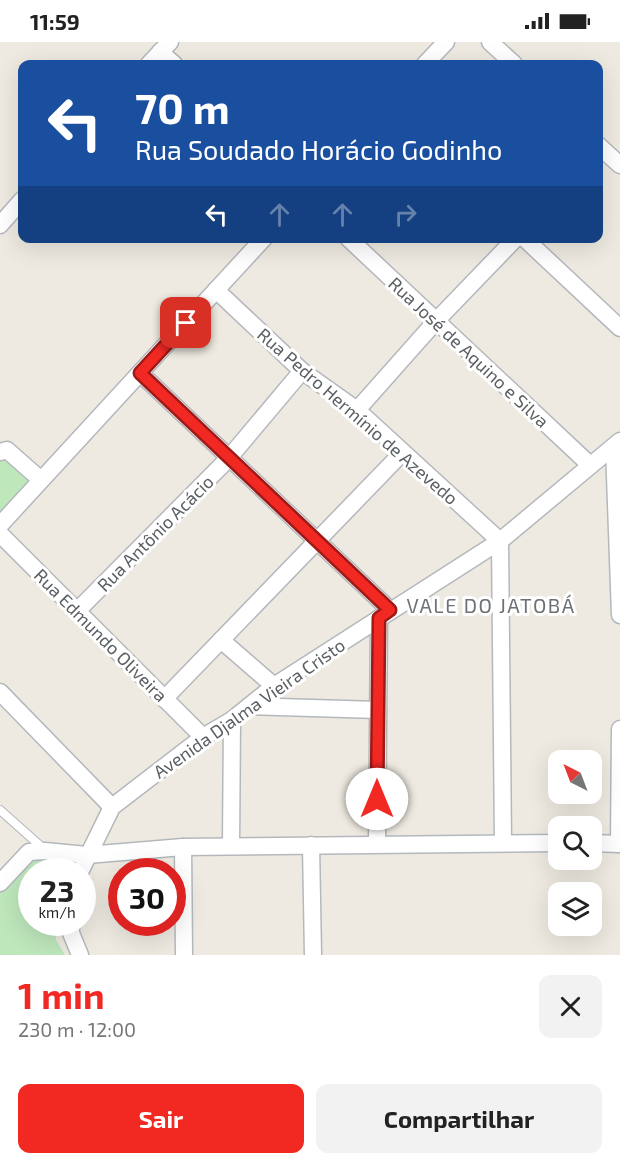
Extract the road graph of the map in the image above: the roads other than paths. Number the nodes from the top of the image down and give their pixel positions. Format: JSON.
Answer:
{"nodes":[{"id":1,"x":446,"y":42,"type":"edge"},
{"id":2,"x":490,"y":42,"type":"edge"},
{"id":3,"x":165,"y":47,"type":"edge"},
{"id":4,"x":153,"y":60,"type":"edge"},
{"id":5,"x":429,"y":60,"type":"edge"},
{"id":6,"x":510,"y":60,"type":"edge"},
{"id":7,"x":603,"y":150,"type":"edge"},
{"id":8,"x":620,"y":165,"type":"edge"},
{"id":9,"x":18,"y":205,"type":"edge"},
{"id":10,"x":0,"y":225,"type":"edge"},
{"id":11,"x":259,"y":243,"type":"edge"},
{"id":12,"x":353,"y":243,"type":"edge"},
{"id":13,"x":511,"y":243,"type":"edge"},
{"id":14,"x":529,"y":243,"type":"edge"},
{"id":15,"x":216,"y":290,"type":"junction"},
{"id":16,"x":436,"y":321,"type":"junction"},
{"id":17,"x":620,"y":328,"type":"edge"},
{"id":18,"x":302,"y":371,"type":"junction"},
{"id":19,"x":140,"y":373,"type":"junction"},
{"id":20,"x":357,"y":410,"type":"junction"},
{"id":21,"x":617,"y":444,"type":"edge"},
{"id":22,"x":0,"y":452,"type":"edge"},
{"id":23,"x":402,"y":453,"type":"junction"},
{"id":24,"x":228,"y":459,"type":"junction"},
{"id":25,"x":590,"y":465,"type":"junction"},
{"id":26,"x":42,"y":480,"type":"junction"},
{"id":27,"x":0,"y":525,"type":"edge"},
{"id":28,"x":0,"y":534,"type":"edge"},
{"id":29,"x":318,"y":540,"type":"junction"},
{"id":30,"x":500,"y":541,"type":"junction"},
{"id":31,"x":77,"y":611,"type":"junction"},
{"id":32,"x":384,"y":614,"type":"junction"},
{"id":33,"x":620,"y":615,"type":"edge"},
{"id":34,"x":221,"y":640,"type":"junction"},
{"id":35,"x":274,"y":686,"type":"junction"},
{"id":36,"x":2,"y":698,"type":"edge"},
{"id":37,"x":164,"y":699,"type":"junction"},
{"id":38,"x":249,"y":706,"type":"junction"},
{"id":39,"x":378,"y":710,"type":"junction"},
{"id":40,"x":232,"y":720,"type":"junction"},
{"id":41,"x":620,"y":729,"type":"edge"},
{"id":42,"x":203,"y":737,"type":"junction"},
{"id":43,"x":112,"y":807,"type":"junction"},
{"id":44,"x":0,"y":810,"type":"edge"},
{"id":45,"x":503,"y":842,"type":"junction"},
{"id":46,"x":548,"y":843,"type":"edge"},
{"id":47,"x":602,"y":843,"type":"edge"},
{"id":48,"x":311,"y":844,"type":"junction"},
{"id":49,"x":377,"y":844,"type":"junction"},
{"id":50,"x":619,"y":844,"type":"edge"},
{"id":51,"x":231,"y":846,"type":"junction"},
{"id":52,"x":183,"y":847,"type":"junction"},
{"id":53,"x":45,"y":851,"type":"junction"},
{"id":54,"x":87,"y":855,"type":"junction"},
{"id":55,"x":86,"y":858,"type":"edge"},
{"id":56,"x":0,"y":883,"type":"edge"},
{"id":57,"x":72,"y":936,"type":"edge"},
{"id":58,"x":80,"y":955,"type":"edge"},
{"id":59,"x":184,"y":955,"type":"edge"},
{"id":60,"x":313,"y":955,"type":"edge"}],
"edges":[{"from":1,"to":5,"type":"street"},
{"from":2,"to":6,"type":"street"},
{"from":3,"to":4,"type":"street"},
{"from":7,"to":8,"type":"street"},
{"from":9,"to":10,"type":"street"},
{"from":11,"to":15,"type":"street"},
{"from":12,"to":16,"type":"street","name":"Rua José de Aquino e Silva"},
{"from":13,"to":16,"type":"street"},
{"from":14,"to":17,"type":"street"},
{"from":15,"to":18,"type":"street","name":"Rua Pedro Hermínio de Azevedo"},
{"from":15,"to":19,"type":"street"},
{"from":16,"to":20,"type":"street"},
{"from":16,"to":25,"type":"street","name":"Rua José de Aquino e Silva"},
{"from":18,"to":20,"type":"street","name":"Rua Pedro Hermínio de Azevedo"},
{"from":18,"to":24,"type":"street","name":"Rua Antônio Acácio"},
{"from":19,"to":24,"type":"street"},
{"from":19,"to":26,"type":"street"},
{"from":20,"to":23,"type":"street","name":"Rua Pedro Hermínio de Azevedo"},
{"from":21,"to":25,"type":"street","name":"Avenida Djalma Vieira Cristo"},
{"from":21,"to":33,"type":"street"},
{"from":22,"to":26,"type":"street"},
{"from":23,"to":29,"type":"street"},
{"from":23,"to":30,"type":"street","name":"Rua Pedro Hermínio de Azevedo"},
{"from":24,"to":29,"type":"street"},
{"from":24,"to":31,"type":"street","name":"Rua Antônio Acácio"},
{"from":25,"to":30,"type":"street","name":"Avenida Djalma Vieira Cristo"},
{"from":26,"to":27,"type":"street"},
{"from":28,"to":31,"type":"street","name":"Rua Edmundo Oliveira"},
{"from":29,"to":32,"type":"street"},
{"from":29,"to":34,"type":"street"},
{"from":30,"to":32,"type":"street","name":"Avenida Djalma Vieira Cristo"},
{"from":30,"to":45,"type":"street"},
{"from":31,"to":37,"type":"street","name":"Rua Edmundo Oliveira"},
{"from":32,"to":35,"type":"street","name":"Avenida Djalma Vieira Cristo"},
{"from":32,"to":39,"type":"street"},
{"from":34,"to":35,"type":"street"},
{"from":34,"to":37,"type":"street"},
{"from":35,"to":38,"type":"street","name":"Avenida Djalma Vieira Cristo"},
{"from":36,"to":43,"type":"street"},
{"from":37,"to":42,"type":"street","name":"Rua Edmundo Oliveira"},
{"from":38,"to":39,"type":"street"},
{"from":38,"to":40,"type":"street","name":"Avenida Djalma Vieira Cristo"},
{"from":39,"to":49,"type":"street"},
{"from":40,"to":42,"type":"street","name":"Avenida Djalma Vieira Cristo"},
{"from":40,"to":51,"type":"street"},
{"from":41,"to":50,"type":"street"},
{"from":42,"to":43,"type":"street","name":"Avenida Djalma Vieira Cristo"},
{"from":43,"to":54,"type":"street","name":"Avenida Djalma Vieira Cristo"},
{"from":44,"to":53,"type":"lane"},
{"from":45,"to":46,"type":"street"},
{"from":45,"to":49,"type":"street"},
{"from":47,"to":50,"type":"street"},
{"from":48,"to":49,"type":"street"},
{"from":48,"to":51,"type":"street"},
{"from":48,"to":60,"type":"street"},
{"from":51,"to":52,"type":"street"},
{"from":52,"to":54,"type":"street"},
{"from":52,"to":59,"type":"street"},
{"from":53,"to":54,"type":"street"},
{"from":53,"to":56,"type":"street"},
{"from":54,"to":55,"type":"street","name":"Avenida Djalma Vieira Cristo"},
{"from":57,"to":58,"type":"street"}]}
